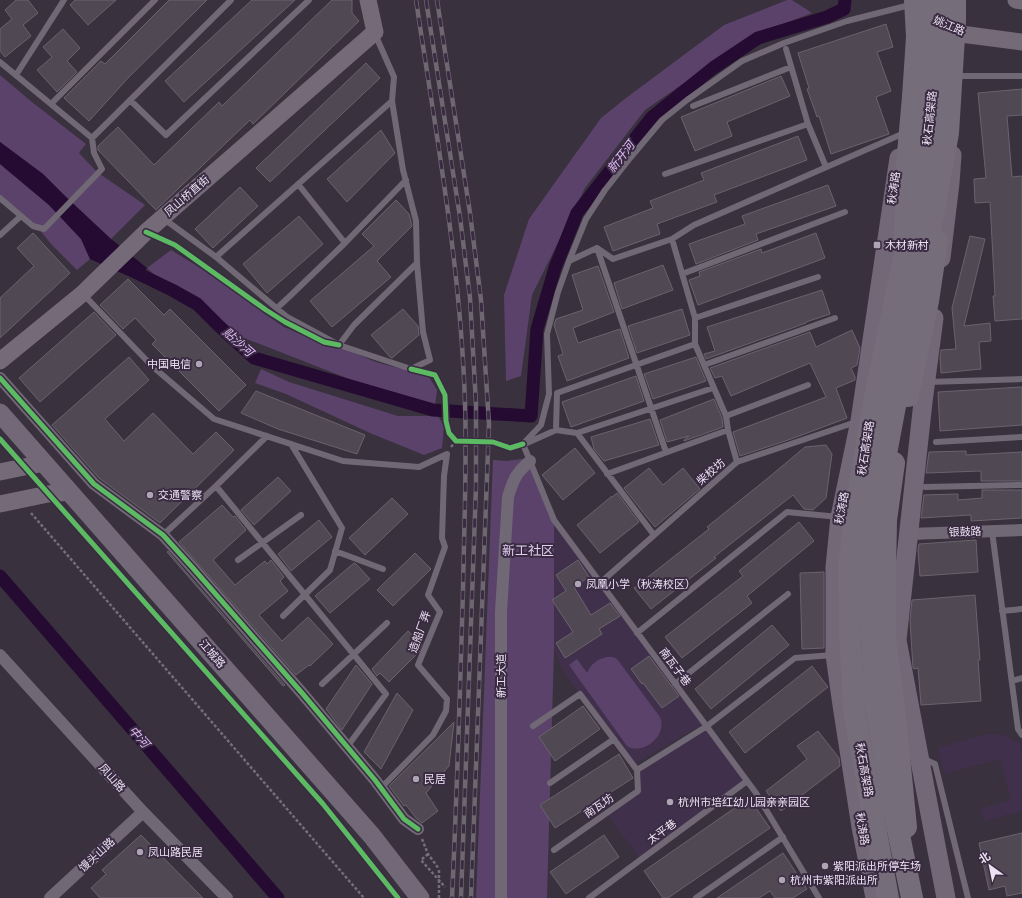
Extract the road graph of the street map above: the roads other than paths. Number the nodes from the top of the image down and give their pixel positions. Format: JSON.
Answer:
{"nodes":[{"id":1,"x":64,"y":0,"type":"edge"},
{"id":2,"x":155,"y":0,"type":"edge"},
{"id":3,"x":231,"y":0,"type":"edge"},
{"id":4,"x":309,"y":0,"type":"edge"},
{"id":5,"x":368,"y":0,"type":"edge"},
{"id":6,"x":934,"y":0,"type":"edge"},
{"id":7,"x":954,"y":0,"type":"edge"},
{"id":8,"x":965,"y":0,"type":"edge"},
{"id":9,"x":1016,"y":0,"type":"edge"},
{"id":10,"x":908,"y":1,"type":"edge"},
{"id":11,"x":1022,"y":1,"type":"edge"},
{"id":12,"x":375,"y":32,"type":"junction"},
{"id":13,"x":961,"y":34,"type":"junction"},
{"id":14,"x":1022,"y":42,"type":"edge"},
{"id":15,"x":786,"y":49,"type":"dead end"},
{"id":16,"x":0,"y":62,"type":"edge"},
{"id":17,"x":791,"y":67,"type":"junction"},
{"id":18,"x":16,"y":75,"type":"junction"},
{"id":19,"x":957,"y":76,"type":"junction"},
{"id":20,"x":1022,"y":76,"type":"edge"},
{"id":21,"x":130,"y":100,"type":"junction"},
{"id":22,"x":392,"y":101,"type":"junction"},
{"id":23,"x":51,"y":104,"type":"junction"},
{"id":24,"x":693,"y":106,"type":"dead end"},
{"id":25,"x":808,"y":124,"type":"junction"},
{"id":26,"x":954,"y":128,"type":"junction"},
{"id":27,"x":902,"y":134,"type":"junction"},
{"id":28,"x":92,"y":138,"type":"junction"},
{"id":29,"x":826,"y":166,"type":"junction"},
{"id":30,"x":665,"y":174,"type":"dead end"},
{"id":31,"x":406,"y":180,"type":"junction"},
{"id":32,"x":298,"y":184,"type":"junction"},
{"id":33,"x":0,"y":198,"type":"edge"},
{"id":34,"x":845,"y":212,"type":"dead end"},
{"id":35,"x":21,"y":216,"type":"junction"},
{"id":36,"x":163,"y":218,"type":"junction"},
{"id":37,"x":0,"y":234,"type":"edge"},
{"id":38,"x":672,"y":239,"type":"junction"},
{"id":39,"x":345,"y":243,"type":"junction"},
{"id":40,"x":597,"y":248,"type":"junction"},
{"id":41,"x":905,"y":253,"type":"junction"},
{"id":42,"x":216,"y":257,"type":"junction"},
{"id":43,"x":569,"y":260,"type":"junction"},
{"id":44,"x":417,"y":263,"type":"junction"},
{"id":45,"x":682,"y":274,"type":"junction"},
{"id":46,"x":818,"y":277,"type":"dead end"},
{"id":47,"x":82,"y":294,"type":"junction"},
{"id":48,"x":277,"y":308,"type":"junction"},
{"id":49,"x":695,"y":318,"type":"junction"},
{"id":50,"x":835,"y":318,"type":"dead end"},
{"id":51,"x":695,"y":344,"type":"junction"},
{"id":52,"x":339,"y":345,"type":"junction"},
{"id":53,"x":0,"y":361,"type":"edge"},
{"id":54,"x":637,"y":365,"type":"junction"},
{"id":55,"x":704,"y":365,"type":"junction"},
{"id":56,"x":0,"y":378,"type":"edge"},
{"id":57,"x":1022,"y":378,"type":"edge"},
{"id":58,"x":926,"y":382,"type":"junction"},
{"id":59,"x":808,"y":385,"type":"dead end"},
{"id":60,"x":713,"y":388,"type":"junction"},
{"id":61,"x":652,"y":408,"type":"junction"},
{"id":62,"x":0,"y":413,"type":"edge"},
{"id":63,"x":726,"y":416,"type":"junction"},
{"id":64,"x":860,"y":421,"type":"junction"},
{"id":65,"x":556,"y":430,"type":"junction"},
{"id":66,"x":728,"y":430,"type":"junction"},
{"id":67,"x":576,"y":433,"type":"junction"},
{"id":68,"x":267,"y":436,"type":"junction"},
{"id":69,"x":1022,"y":437,"type":"edge"},
{"id":70,"x":936,"y":442,"type":"dead end"},
{"id":71,"x":291,"y":444,"type":"junction"},
{"id":72,"x":523,"y":444,"type":"junction"},
{"id":73,"x":666,"y":452,"type":"junction"},
{"id":74,"x":530,"y":461,"type":"junction"},
{"id":75,"x":737,"y":462,"type":"junction"},
{"id":76,"x":44,"y":463,"type":"junction"},
{"id":77,"x":0,"y":472,"type":"edge"},
{"id":78,"x":606,"y":474,"type":"junction"},
{"id":79,"x":1022,"y":485,"type":"edge"},
{"id":80,"x":216,"y":486,"type":"junction"},
{"id":81,"x":925,"y":487,"type":"dead end"},
{"id":82,"x":70,"y":492,"type":"junction"},
{"id":83,"x":0,"y":504,"type":"edge"},
{"id":84,"x":301,"y":514,"type":"dead end"},
{"id":85,"x":840,"y":517,"type":"junction"},
{"id":86,"x":1022,"y":530,"type":"edge"},
{"id":87,"x":992,"y":531,"type":"junction"},
{"id":88,"x":909,"y":534,"type":"junction"},
{"id":89,"x":163,"y":535,"type":"junction"},
{"id":90,"x":654,"y":535,"type":"junction"},
{"id":91,"x":262,"y":542,"type":"junction"},
{"id":92,"x":335,"y":551,"type":"junction"},
{"id":93,"x":238,"y":560,"type":"dead end"},
{"id":94,"x":383,"y":569,"type":"dead end"},
{"id":95,"x":600,"y":583,"type":"junction"},
{"id":96,"x":305,"y":594,"type":"junction"},
{"id":97,"x":788,"y":594,"type":"dead end"},
{"id":98,"x":1022,"y":609,"type":"edge"},
{"id":99,"x":1002,"y":611,"type":"junction"},
{"id":100,"x":283,"y":616,"type":"dead end"},
{"id":101,"x":387,"y":623,"type":"dead end"},
{"id":102,"x":637,"y":633,"type":"junction"},
{"id":103,"x":354,"y":654,"type":"junction"},
{"id":104,"x":0,"y":655,"type":"edge"},
{"id":105,"x":835,"y":655,"type":"junction"},
{"id":106,"x":1022,"y":678,"type":"edge"},
{"id":107,"x":1012,"y":681,"type":"junction"},
{"id":108,"x":322,"y":684,"type":"dead end"},
{"id":109,"x":675,"y":684,"type":"junction"},
{"id":110,"x":533,"y":726,"type":"dead end"},
{"id":111,"x":707,"y":726,"type":"junction"},
{"id":112,"x":1022,"y":735,"type":"edge"},
{"id":113,"x":614,"y":739,"type":"junction"},
{"id":114,"x":347,"y":747,"type":"junction"},
{"id":115,"x":919,"y":756,"type":"junction"},
{"id":116,"x":637,"y":770,"type":"junction"},
{"id":117,"x":748,"y":781,"type":"junction"},
{"id":118,"x":550,"y":783,"type":"dead end"},
{"id":119,"x":381,"y":788,"type":"junction"},
{"id":120,"x":143,"y":812,"type":"junction"},
{"id":121,"x":418,"y":829,"type":"road end"},
{"id":122,"x":783,"y":837,"type":"junction"},
{"id":123,"x":554,"y":850,"type":"dead end"},
{"id":124,"x":818,"y":896,"type":"edge"},
{"id":125,"x":50,"y":898,"type":"edge"},
{"id":126,"x":227,"y":898,"type":"edge"},
{"id":127,"x":420,"y":898,"type":"edge"},
{"id":128,"x":501,"y":898,"type":"edge"},
{"id":129,"x":589,"y":898,"type":"edge"},
{"id":130,"x":696,"y":898,"type":"edge"},
{"id":131,"x":811,"y":898,"type":"edge"},
{"id":132,"x":875,"y":898,"type":"edge"},
{"id":133,"x":888,"y":898,"type":"edge"},
{"id":134,"x":912,"y":898,"type":"edge"},
{"id":135,"x":946,"y":898,"type":"edge"},
{"id":136,"x":968,"y":898,"type":"edge"}],
"edges":[{"from":1,"to":18,"type":"lane"},
{"from":2,"to":23,"type":"lane"},
{"from":3,"to":21,"type":"lane"},
{"from":4,"to":21,"type":"lane"},
{"from":5,"to":12,"type":"street"},
{"from":6,"to":10,"type":"street","name":"姚江路"},
{"from":6,"to":41,"type":"highway","name":"秋石高架路","bridge":true},
{"from":7,"to":134,"type":"highway","name":"秋石高架路","bridge":true},
{"from":8,"to":13,"type":"main road"},
{"from":9,"to":11,"type":"street"},
{"from":10,"to":13,"type":"street","name":"姚江路"},
{"from":10,"to":27,"type":"main road","name":"秋涛路"},
{"from":10,"to":41,"type":"highway","bridge":true},
{"from":10,"to":43,"type":"lane"},
{"from":12,"to":22,"type":"lane"},
{"from":12,"to":36,"type":"street","name":"凤山桥直街"},
{"from":13,"to":14,"type":"street","name":"姚江路"},
{"from":13,"to":19,"type":"main road"},
{"from":15,"to":17,"type":"lane"},
{"from":16,"to":18,"type":"lane"},
{"from":17,"to":24,"type":"lane"},
{"from":17,"to":25,"type":"lane"},
{"from":18,"to":23,"type":"lane"},
{"from":19,"to":20,"type":"lane"},
{"from":19,"to":26,"type":"main road"},
{"from":21,"to":28,"type":"lane"},
{"from":22,"to":31,"type":"lane"},
{"from":22,"to":32,"type":"lane"},
{"from":23,"to":28,"type":"lane"},
{"from":25,"to":29,"type":"lane"},
{"from":25,"to":30,"type":"lane"},
{"from":26,"to":58,"type":"main road"},
{"from":26,"to":134,"type":"highway","bridge":true},
{"from":27,"to":29,"type":"lane"},
{"from":27,"to":64,"type":"main road","name":"秋涛路"},
{"from":28,"to":35,"type":"lane"},
{"from":29,"to":38,"type":"lane"},
{"from":31,"to":39,"type":"lane"},
{"from":31,"to":44,"type":"lane"},
{"from":32,"to":39,"type":"lane"},
{"from":32,"to":42,"type":"lane"},
{"from":33,"to":35,"type":"lane"},
{"from":34,"to":45,"type":"lane"},
{"from":35,"to":37,"type":"lane"},
{"from":36,"to":42,"type":"lane"},
{"from":36,"to":47,"type":"street","name":"凤山桥直街"},
{"from":38,"to":40,"type":"lane"},
{"from":38,"to":45,"type":"lane"},
{"from":39,"to":48,"type":"lane"},
{"from":40,"to":43,"type":"lane"},
{"from":40,"to":54,"type":"lane"},
{"from":41,"to":133,"type":"highway","name":"秋石高架路"},
{"from":42,"to":48,"type":"lane"},
{"from":43,"to":72,"type":"lane"},
{"from":44,"to":52,"type":"lane"},
{"from":44,"to":52,"type":"lane"},
{"from":45,"to":49,"type":"lane"},
{"from":46,"to":49,"type":"lane"},
{"from":47,"to":53,"type":"street","name":"凤山桥直街"},
{"from":47,"to":68,"type":"lane"},
{"from":48,"to":52,"type":"lane"},
{"from":49,"to":51,"type":"lane"},
{"from":50,"to":55,"type":"lane"},
{"from":51,"to":54,"type":"lane"},
{"from":51,"to":55,"type":"lane"},
{"from":54,"to":61,"type":"lane"},
{"from":54,"to":65,"type":"lane"},
{"from":55,"to":60,"type":"lane"},
{"from":56,"to":89,"type":"street"},
{"from":57,"to":58,"type":"lane"},
{"from":58,"to":88,"type":"main road"},
{"from":59,"to":63,"type":"lane"},
{"from":60,"to":61,"type":"lane"},
{"from":60,"to":63,"type":"lane"},
{"from":61,"to":67,"type":"lane"},
{"from":61,"to":73,"type":"lane"},
{"from":62,"to":76,"type":"main road","name":"江城路"},
{"from":63,"to":66,"type":"lane"},
{"from":64,"to":75,"type":"lane","name":"柴校坊"},
{"from":64,"to":85,"type":"main road","name":"秋涛路"},
{"from":65,"to":67,"type":"lane"},
{"from":65,"to":72,"type":"lane"},
{"from":66,"to":73,"type":"lane"},
{"from":66,"to":75,"type":"lane"},
{"from":67,"to":78,"type":"lane"},
{"from":68,"to":71,"type":"lane"},
{"from":68,"to":80,"type":"lane"},
{"from":69,"to":70,"type":"lane"},
{"from":71,"to":92,"type":"lane"},
{"from":71,"to":119,"type":"lane","name":"造船厂弄"},
{"from":72,"to":74,"type":"lane","name":"南瓦子巷"},
{"from":73,"to":78,"type":"lane"},
{"from":74,"to":95,"type":"lane","name":"南瓦子巷"},
{"from":74,"to":128,"type":"street","name":"新工大道"},
{"from":75,"to":90,"type":"lane","name":"柴校坊"},
{"from":76,"to":77,"type":"street"},
{"from":76,"to":82,"type":"main road","name":"江城路"},
{"from":78,"to":90,"type":"lane"},
{"from":79,"to":81,"type":"lane"},
{"from":80,"to":89,"type":"lane"},
{"from":80,"to":91,"type":"lane"},
{"from":82,"to":83,"type":"street"},
{"from":82,"to":127,"type":"main road","name":"江城路"},
{"from":84,"to":91,"type":"lane"},
{"from":85,"to":102,"type":"lane"},
{"from":85,"to":105,"type":"main road","name":"秋涛路"},
{"from":86,"to":87,"type":"street","name":"银鼓路"},
{"from":87,"to":88,"type":"street","name":"银鼓路"},
{"from":87,"to":99,"type":"lane"},
{"from":88,"to":115,"type":"main road"},
{"from":89,"to":114,"type":"street"},
{"from":90,"to":95,"type":"lane","name":"柴校坊"},
{"from":91,"to":93,"type":"lane"},
{"from":91,"to":96,"type":"lane"},
{"from":92,"to":94,"type":"lane"},
{"from":92,"to":96,"type":"lane"},
{"from":95,"to":102,"type":"lane","name":"南瓦子巷"},
{"from":96,"to":100,"type":"lane"},
{"from":96,"to":103,"type":"lane"},
{"from":97,"to":109,"type":"lane"},
{"from":98,"to":99,"type":"lane"},
{"from":99,"to":107,"type":"lane"},
{"from":101,"to":103,"type":"lane"},
{"from":102,"to":109,"type":"lane","name":"南瓦子巷"},
{"from":103,"to":108,"type":"lane"},
{"from":103,"to":114,"type":"lane"},
{"from":104,"to":120,"type":"street","name":"凤山路"},
{"from":105,"to":111,"type":"lane"},
{"from":105,"to":132,"type":"main road","name":"秋涛路"},
{"from":106,"to":107,"type":"lane"},
{"from":107,"to":112,"type":"lane"},
{"from":109,"to":111,"type":"lane","name":"南瓦子巷"},
{"from":110,"to":113,"type":"lane"},
{"from":111,"to":116,"type":"lane"},
{"from":111,"to":117,"type":"lane","name":"南瓦子巷"},
{"from":113,"to":116,"type":"lane"},
{"from":113,"to":118,"type":"lane"},
{"from":114,"to":119,"type":"street"},
{"from":115,"to":135,"type":"main road"},
{"from":115,"to":136,"type":"lane"},
{"from":116,"to":123,"type":"lane","name":"南瓦坊"},
{"from":117,"to":122,"type":"lane","name":"南瓦子巷"},
{"from":117,"to":129,"type":"lane","name":"太平巷"},
{"from":119,"to":121,"type":"street"},
{"from":120,"to":125,"type":"street","name":"馒头山路"},
{"from":120,"to":126,"type":"street","name":"凤山路"},
{"from":122,"to":124,"type":"lane","name":"南瓦子巷"},
{"from":122,"to":130,"type":"lane"},
{"from":124,"to":131,"type":"lane"}]}
